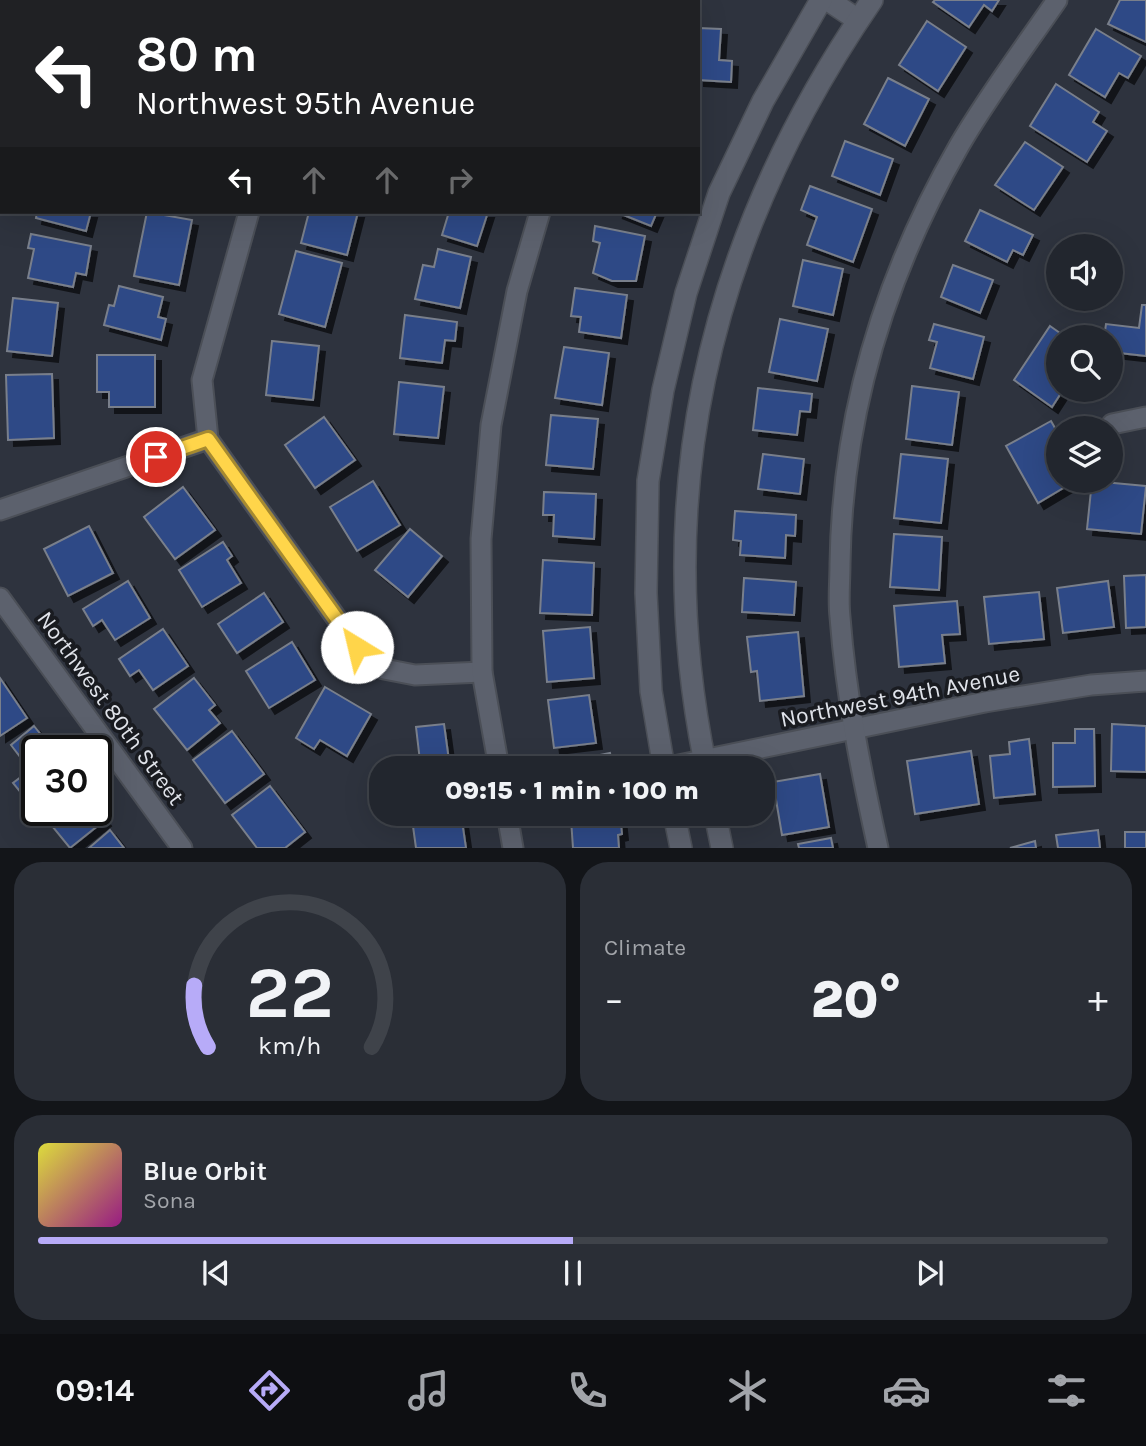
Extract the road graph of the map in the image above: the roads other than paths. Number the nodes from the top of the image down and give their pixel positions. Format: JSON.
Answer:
{"nodes":[{"id":1,"x":821,"y":0,"type":"edge"},
{"id":2,"x":828,"y":0,"type":"edge"},
{"id":3,"x":872,"y":0,"type":"edge"},
{"id":4,"x":1056,"y":0,"type":"edge"},
{"id":5,"x":858,"y":20,"type":"junction"},
{"id":6,"x":248,"y":214,"type":"edge"},
{"id":7,"x":539,"y":214,"type":"edge"},
{"id":8,"x":1146,"y":417,"type":"edge"},
{"id":9,"x":1123,"y":422,"type":"edge"},
{"id":10,"x":208,"y":439,"type":"junction"},
{"id":11,"x":0,"y":510,"type":"edge"},
{"id":12,"x":0,"y":598,"type":"edge"},
{"id":13,"x":482,"y":672,"type":"junction"},
{"id":14,"x":1146,"y":681,"type":"edge"},
{"id":15,"x":852,"y":729,"type":"junction"},
{"id":16,"x":497,"y":756,"type":"edge"},
{"id":17,"x":662,"y":756,"type":"edge"},
{"id":18,"x":704,"y":756,"type":"edge"},
{"id":19,"x":739,"y":756,"type":"edge"},
{"id":20,"x":509,"y":826,"type":"edge"},
{"id":21,"x":676,"y":826,"type":"edge"},
{"id":22,"x":717,"y":826,"type":"edge"},
{"id":23,"x":182,"y":848,"type":"edge"},
{"id":24,"x":513,"y":848,"type":"edge"},
{"id":25,"x":681,"y":848,"type":"edge"},
{"id":26,"x":722,"y":848,"type":"edge"},
{"id":27,"x":878,"y":848,"type":"edge"}],
"edges":[{"from":1,"to":17,"type":"street"},
{"from":2,"to":5,"type":"street"},
{"from":3,"to":5,"type":"street"},
{"from":4,"to":15,"type":"street"},
{"from":5,"to":18,"type":"street"},
{"from":6,"to":10,"type":"street"},
{"from":7,"to":13,"type":"street"},
{"from":8,"to":9,"type":"street"},
{"from":10,"to":11,"type":"street"},
{"from":10,"to":13,"type":"street"},
{"from":12,"to":23,"type":"street","name":"Northwest 80th Street"},
{"from":13,"to":16,"type":"street"},
{"from":14,"to":15,"type":"street","name":"Northwest 94th Avenue"},
{"from":15,"to":19,"type":"street","name":"Northwest 94th Avenue"},
{"from":15,"to":27,"type":"street"},
{"from":20,"to":24,"type":"street"},
{"from":21,"to":25,"type":"street"},
{"from":22,"to":26,"type":"street"}]}
